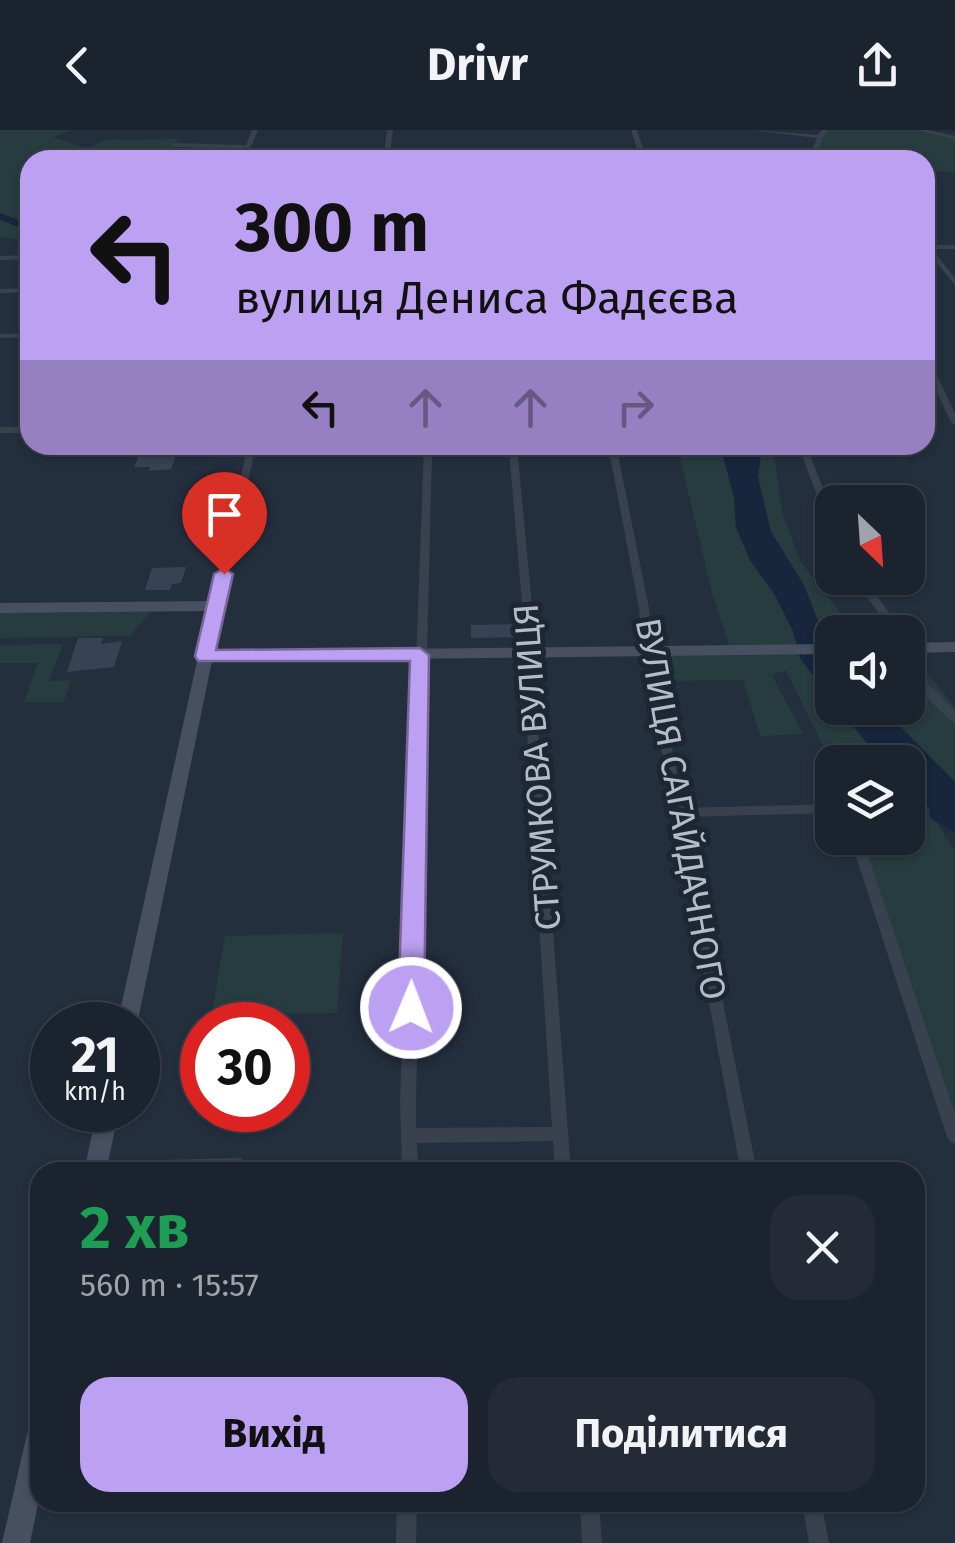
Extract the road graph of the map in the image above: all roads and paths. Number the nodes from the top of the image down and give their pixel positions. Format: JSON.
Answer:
{"nodes":[{"id":1,"x":254,"y":130,"type":"edge"},
{"id":2,"x":754,"y":130,"type":"edge"},
{"id":3,"x":825,"y":130,"type":"edge"},
{"id":4,"x":921,"y":130,"type":"edge"},
{"id":5,"x":820,"y":138,"type":"junction"},
{"id":6,"x":955,"y":138,"type":"edge"},
{"id":7,"x":174,"y":145,"type":"dead end"},
{"id":8,"x":247,"y":147,"type":"junction"},
{"id":9,"x":246,"y":150,"type":"edge"},
{"id":10,"x":815,"y":150,"type":"edge"},
{"id":11,"x":935,"y":257,"type":"edge"},
{"id":12,"x":955,"y":283,"type":"edge"},
{"id":13,"x":935,"y":381,"type":"edge"},
{"id":14,"x":955,"y":422,"type":"edge"},
{"id":15,"x":250,"y":455,"type":"edge"},
{"id":16,"x":428,"y":455,"type":"edge"},
{"id":17,"x":513,"y":455,"type":"edge"},
{"id":18,"x":614,"y":455,"type":"edge"},
{"id":19,"x":806,"y":455,"type":"edge"},
{"id":20,"x":818,"y":485,"type":"edge"},
{"id":21,"x":216,"y":606,"type":"junction"},
{"id":22,"x":0,"y":608,"type":"edge"},
{"id":23,"x":955,"y":647,"type":"edge"},
{"id":24,"x":925,"y":648,"type":"edge"},
{"id":25,"x":815,"y":650,"type":"edge"},
{"id":26,"x":648,"y":652,"type":"junction"},
{"id":27,"x":526,"y":653,"type":"junction"},
{"id":28,"x":420,"y":655,"type":"junction"},
{"id":29,"x":205,"y":656,"type":"junction"},
{"id":30,"x":925,"y":687,"type":"edge"},
{"id":31,"x":955,"y":718,"type":"edge"},
{"id":32,"x":815,"y":809,"type":"edge"},
{"id":33,"x":680,"y":813,"type":"junction"},
{"id":34,"x":862,"y":855,"type":"edge"},
{"id":35,"x":132,"y":1002,"type":"edge"},
{"id":36,"x":104,"y":1132,"type":"edge"},
{"id":37,"x":560,"y":1134,"type":"junction"},
{"id":38,"x":410,"y":1136,"type":"junction"},
{"id":39,"x":955,"y":1136,"type":"edge"},
{"id":40,"x":98,"y":1162,"type":"edge"},
{"id":41,"x":410,"y":1162,"type":"edge"},
{"id":42,"x":562,"y":1162,"type":"edge"},
{"id":43,"x":746,"y":1162,"type":"edge"},
{"id":44,"x":30,"y":1479,"type":"edge"},
{"id":45,"x":407,"y":1512,"type":"edge"},
{"id":46,"x":590,"y":1512,"type":"edge"},
{"id":47,"x":814,"y":1512,"type":"edge"},
{"id":48,"x":16,"y":1543,"type":"edge"},
{"id":49,"x":406,"y":1543,"type":"edge"},
{"id":50,"x":592,"y":1543,"type":"edge"},
{"id":51,"x":819,"y":1543,"type":"edge"}],
"edges":[{"from":1,"to":8,"type":"street"},
{"from":2,"to":5,"type":"street"},
{"from":3,"to":5,"type":"street"},
{"from":4,"to":6,"type":"street"},
{"from":5,"to":10,"type":"street"},
{"from":7,"to":8,"type":"street"},
{"from":8,"to":9,"type":"street"},
{"from":11,"to":12,"type":"street"},
{"from":13,"to":14,"type":"street"},
{"from":15,"to":21,"type":"street"},
{"from":16,"to":28,"type":"street"},
{"from":17,"to":27,"type":"street","name":"СТРУМКОВА ВУЛИЦЯ"},
{"from":18,"to":26,"type":"street","name":"ВУЛИЦЯ САГАЙДАЧНОГО"},
{"from":19,"to":20,"type":"street"},
{"from":21,"to":22,"type":"street"},
{"from":21,"to":29,"type":"street"},
{"from":23,"to":24,"type":"street"},
{"from":25,"to":26,"type":"street"},
{"from":26,"to":27,"type":"street"},
{"from":26,"to":33,"type":"street","name":"ВУЛИЦЯ САГАЙДАЧНОГО"},
{"from":27,"to":28,"type":"street"},
{"from":27,"to":37,"type":"street","name":"СТРУМКОВА ВУЛИЦЯ"},
{"from":28,"to":29,"type":"street"},
{"from":28,"to":38,"type":"street"},
{"from":29,"to":35,"type":"street"},
{"from":30,"to":31,"type":"street"},
{"from":32,"to":33,"type":"street"},
{"from":33,"to":43,"type":"street","name":"ВУЛИЦЯ САГАЙДАЧНОГО"},
{"from":34,"to":39,"type":"street"},
{"from":36,"to":40,"type":"street"},
{"from":37,"to":38,"type":"street"},
{"from":37,"to":42,"type":"street","name":"СТРУМКОВА ВУЛИЦЯ"},
{"from":38,"to":41,"type":"street"},
{"from":44,"to":48,"type":"street"},
{"from":45,"to":49,"type":"street"},
{"from":46,"to":50,"type":"street"},
{"from":47,"to":51,"type":"street"}]}
